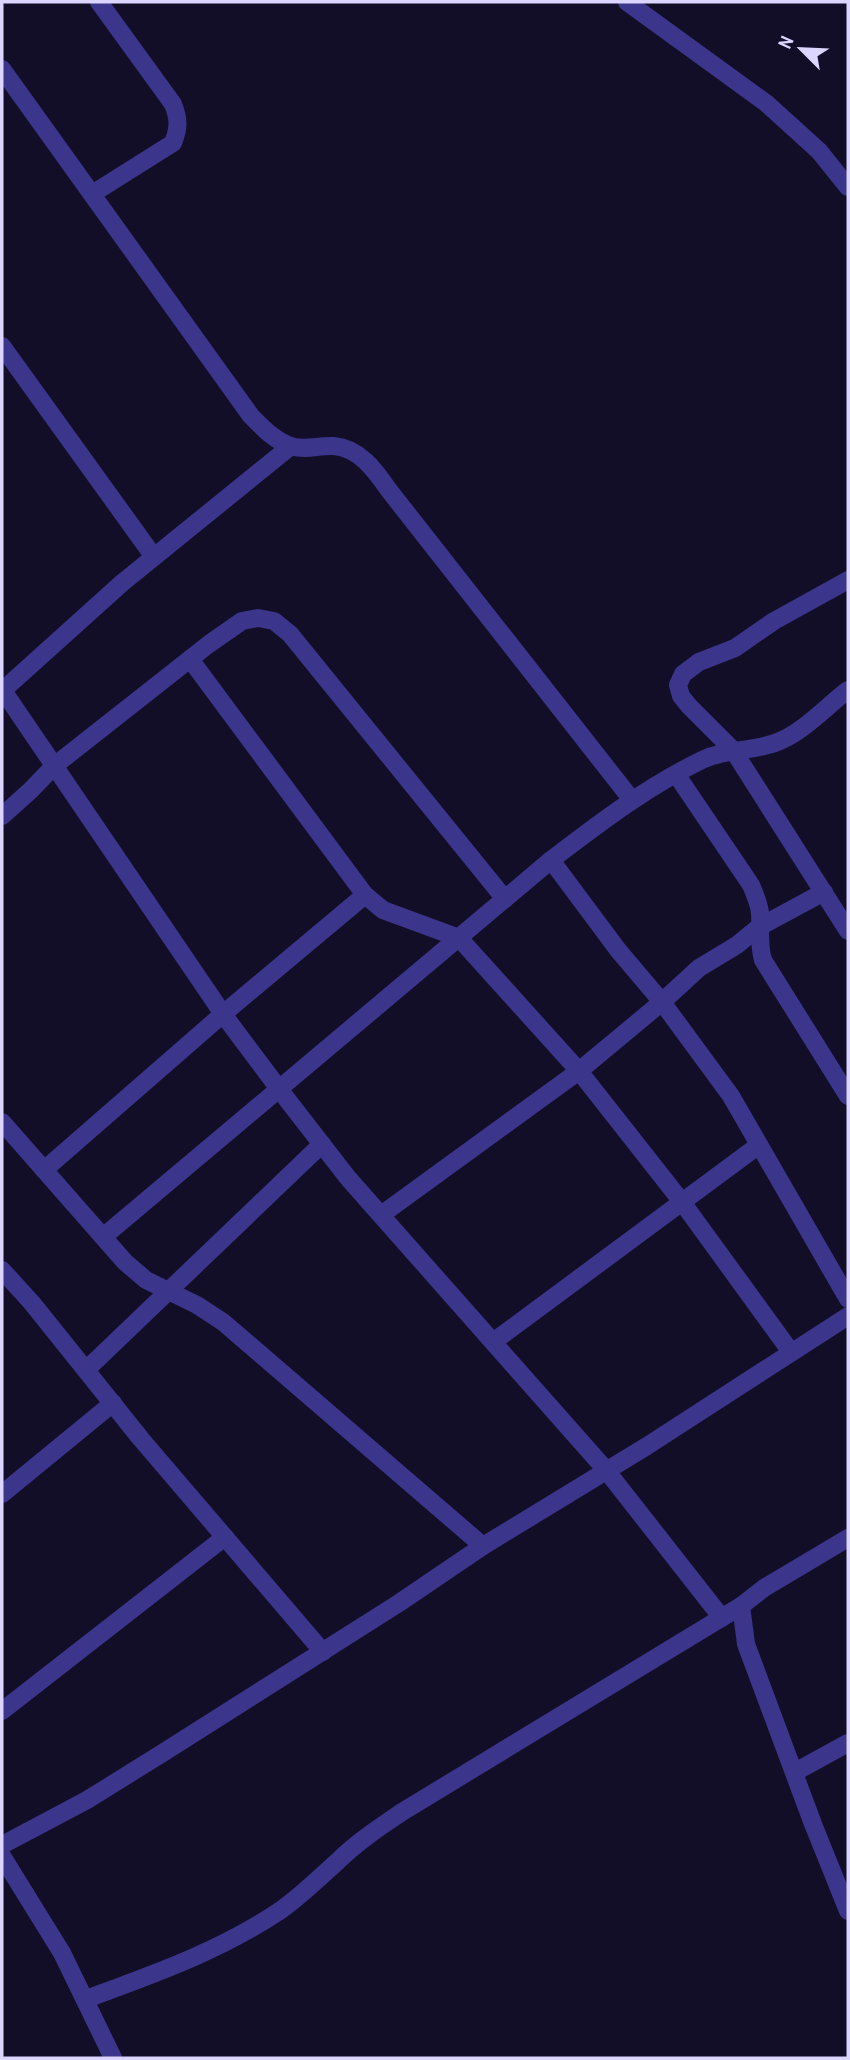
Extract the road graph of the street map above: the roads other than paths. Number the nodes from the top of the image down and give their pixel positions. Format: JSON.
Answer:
{"nodes":[{"id":1,"x":99,"y":2,"type":"edge"},
{"id":2,"x":627,"y":2,"type":"edge"},
{"id":3,"x":2,"y":69,"type":"edge"},
{"id":4,"x":848,"y":187,"type":"edge"},
{"id":5,"x":92,"y":194,"type":"junction"},
{"id":6,"x":2,"y":346,"type":"edge"},
{"id":7,"x":291,"y":446,"type":"junction"},
{"id":8,"x":154,"y":557,"type":"junction"},
{"id":9,"x":848,"y":580,"type":"edge"},
{"id":10,"x":190,"y":659,"type":"junction"},
{"id":11,"x":2,"y":690,"type":"edge"},
{"id":12,"x":848,"y":690,"type":"edge"},
{"id":13,"x":733,"y":750,"type":"junction"},
{"id":14,"x":54,"y":766,"type":"junction"},
{"id":15,"x":677,"y":774,"type":"junction"},
{"id":16,"x":632,"y":800,"type":"junction"},
{"id":17,"x":2,"y":816,"type":"edge"},
{"id":18,"x":551,"y":860,"type":"junction"},
{"id":19,"x":824,"y":892,"type":"junction"},
{"id":20,"x":365,"y":895,"type":"junction"},
{"id":21,"x":505,"y":899,"type":"junction"},
{"id":22,"x":759,"y":927,"type":"junction"},
{"id":23,"x":848,"y":931,"type":"edge"},
{"id":24,"x":459,"y":938,"type":"junction"},
{"id":25,"x":662,"y":1002,"type":"junction"},
{"id":26,"x":223,"y":1014,"type":"junction"},
{"id":27,"x":579,"y":1070,"type":"junction"},
{"id":28,"x":279,"y":1089,"type":"junction"},
{"id":29,"x":848,"y":1096,"type":"edge"},
{"id":30,"x":2,"y":1122,"type":"edge"},
{"id":31,"x":321,"y":1144,"type":"junction"},
{"id":32,"x":759,"y":1145,"type":"junction"},
{"id":33,"x":44,"y":1170,"type":"junction"},
{"id":34,"x":682,"y":1202,"type":"junction"},
{"id":35,"x":381,"y":1215,"type":"junction"},
{"id":36,"x":103,"y":1237,"type":"junction"},
{"id":37,"x":2,"y":1270,"type":"edge"},
{"id":38,"x":168,"y":1292,"type":"junction"},
{"id":39,"x":848,"y":1299,"type":"edge"},
{"id":40,"x":848,"y":1316,"type":"edge"},
{"id":41,"x":493,"y":1342,"type":"junction"},
{"id":42,"x":791,"y":1352,"type":"junction"},
{"id":43,"x":87,"y":1369,"type":"junction"},
{"id":44,"x":113,"y":1403,"type":"junction"},
{"id":45,"x":606,"y":1470,"type":"junction"},
{"id":46,"x":2,"y":1493,"type":"edge"},
{"id":47,"x":225,"y":1537,"type":"junction"},
{"id":48,"x":848,"y":1538,"type":"edge"},
{"id":49,"x":483,"y":1546,"type":"junction"},
{"id":50,"x":741,"y":1606,"type":"junction"},
{"id":51,"x":722,"y":1618,"type":"junction"},
{"id":52,"x":323,"y":1652,"type":"junction"},
{"id":53,"x":2,"y":1711,"type":"edge"},
{"id":54,"x":848,"y":1743,"type":"edge"},
{"id":55,"x":795,"y":1772,"type":"junction"},
{"id":56,"x":2,"y":1845,"type":"edge"},
{"id":57,"x":2,"y":1856,"type":"edge"},
{"id":58,"x":848,"y":1911,"type":"edge"},
{"id":59,"x":86,"y":1999,"type":"junction"},
{"id":60,"x":113,"y":2058,"type":"edge"}],
"edges":[{"from":1,"to":5,"type":"street"},
{"from":2,"to":4,"type":"street"},
{"from":3,"to":5,"type":"street"},
{"from":5,"to":7,"type":"street"},
{"from":6,"to":8,"type":"street"},
{"from":7,"to":8,"type":"street"},
{"from":7,"to":16,"type":"street"},
{"from":8,"to":11,"type":"street"},
{"from":9,"to":13,"type":"street"},
{"from":10,"to":14,"type":"street"},
{"from":10,"to":20,"type":"street"},
{"from":10,"to":21,"type":"street"},
{"from":11,"to":14,"type":"street"},
{"from":12,"to":13,"type":"street"},
{"from":13,"to":15,"type":"street"},
{"from":13,"to":19,"type":"street"},
{"from":14,"to":17,"type":"street"},
{"from":14,"to":26,"type":"street"},
{"from":15,"to":16,"type":"street"},
{"from":15,"to":22,"type":"street"},
{"from":16,"to":18,"type":"street"},
{"from":18,"to":21,"type":"street"},
{"from":18,"to":25,"type":"street"},
{"from":19,"to":22,"type":"street"},
{"from":19,"to":23,"type":"street"},
{"from":20,"to":24,"type":"street"},
{"from":20,"to":26,"type":"street"},
{"from":21,"to":24,"type":"street"},
{"from":22,"to":25,"type":"street"},
{"from":22,"to":29,"type":"street"},
{"from":24,"to":27,"type":"street"},
{"from":24,"to":28,"type":"street"},
{"from":25,"to":27,"type":"street"},
{"from":25,"to":32,"type":"street"},
{"from":26,"to":28,"type":"street"},
{"from":26,"to":33,"type":"street"},
{"from":27,"to":34,"type":"street"},
{"from":27,"to":35,"type":"street"},
{"from":28,"to":31,"type":"street"},
{"from":28,"to":36,"type":"street"},
{"from":30,"to":33,"type":"street"},
{"from":31,"to":35,"type":"street"},
{"from":31,"to":38,"type":"street"},
{"from":32,"to":34,"type":"street"},
{"from":32,"to":39,"type":"street"},
{"from":33,"to":36,"type":"street"},
{"from":34,"to":41,"type":"street"},
{"from":34,"to":42,"type":"street"},
{"from":35,"to":41,"type":"street"},
{"from":36,"to":38,"type":"street"},
{"from":37,"to":43,"type":"street"},
{"from":38,"to":43,"type":"street"},
{"from":38,"to":49,"type":"street"},
{"from":40,"to":42,"type":"street"},
{"from":41,"to":45,"type":"street"},
{"from":42,"to":45,"type":"street"},
{"from":43,"to":44,"type":"street"},
{"from":44,"to":46,"type":"street"},
{"from":44,"to":47,"type":"street"},
{"from":45,"to":49,"type":"street"},
{"from":45,"to":51,"type":"street"},
{"from":47,"to":52,"type":"street"},
{"from":47,"to":53,"type":"street"},
{"from":48,"to":50,"type":"street"},
{"from":49,"to":52,"type":"street"},
{"from":50,"to":51,"type":"street"},
{"from":50,"to":55,"type":"street"},
{"from":51,"to":59,"type":"street"},
{"from":52,"to":56,"type":"street"},
{"from":54,"to":55,"type":"street"},
{"from":55,"to":58,"type":"street"},
{"from":57,"to":59,"type":"street"},
{"from":59,"to":60,"type":"street"}]}
